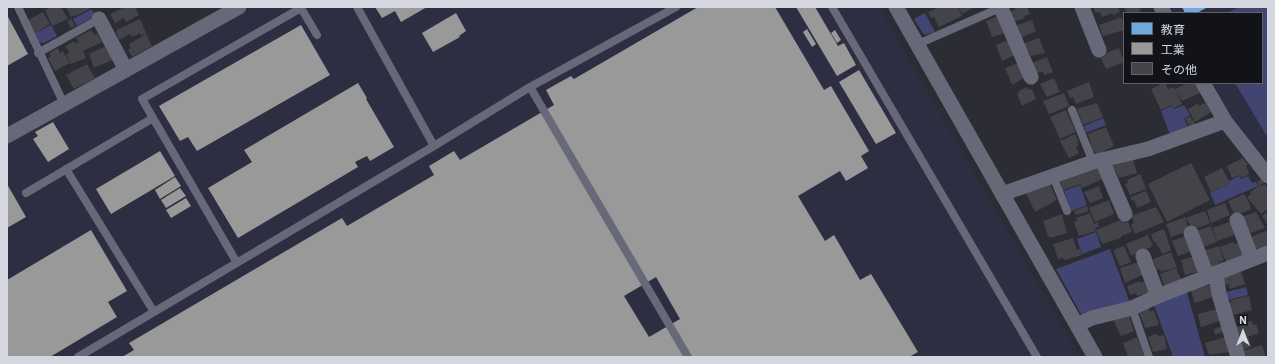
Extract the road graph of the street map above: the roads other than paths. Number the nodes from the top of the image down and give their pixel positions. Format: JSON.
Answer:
{"nodes":[{"id":1,"x":18,"y":7,"type":"edge"},
{"id":2,"x":239,"y":7,"type":"edge"},
{"id":3,"x":357,"y":7,"type":"edge"},
{"id":4,"x":676,"y":7,"type":"edge"},
{"id":5,"x":832,"y":7,"type":"edge"},
{"id":6,"x":896,"y":7,"type":"edge"},
{"id":7,"x":1002,"y":7,"type":"edge"},
{"id":8,"x":1082,"y":7,"type":"edge"},
{"id":9,"x":99,"y":19,"type":"joint"},
{"id":10,"x":317,"y":35,"type":"dead end"},
{"id":11,"x":918,"y":44,"type":"junction"},
{"id":12,"x":1099,"y":50,"type":"dead end"},
{"id":13,"x":38,"y":53,"type":"junction"},
{"id":14,"x":126,"y":70,"type":"junction"},
{"id":15,"x":1031,"y":77,"type":"dead end"},
{"id":16,"x":1204,"y":84,"type":"edge"},
{"id":17,"x":530,"y":87,"type":"junction"},
{"id":18,"x":64,"y":104,"type":"junction"},
{"id":19,"x":1072,"y":110,"type":"dead end"},
{"id":20,"x":153,"y":118,"type":"junction"},
{"id":21,"x":1225,"y":121,"type":"junction"},
{"id":22,"x":7,"y":136,"type":"edge"},
{"id":23,"x":434,"y":146,"type":"junction"},
{"id":24,"x":1097,"y":161,"type":"junction"},
{"id":25,"x":66,"y":169,"type":"junction"},
{"id":26,"x":1053,"y":176,"type":"junction"},
{"id":27,"x":1268,"y":176,"type":"edge"},
{"id":28,"x":26,"y":193,"type":"dead end"},
{"id":29,"x":1002,"y":194,"type":"junction"},
{"id":30,"x":1067,"y":210,"type":"dead end"},
{"id":31,"x":1125,"y":214,"type":"dead end"},
{"id":32,"x":1237,"y":220,"type":"dead end"},
{"id":33,"x":1191,"y":233,"type":"dead end"},
{"id":34,"x":1268,"y":253,"type":"edge"},
{"id":35,"x":1144,"y":256,"type":"dead end"},
{"id":36,"x":1252,"y":259,"type":"junction"},
{"id":37,"x":237,"y":263,"type":"junction"},
{"id":38,"x":1212,"y":275,"type":"junction"},
{"id":39,"x":1158,"y":296,"type":"junction"},
{"id":40,"x":1132,"y":308,"type":"junction"},
{"id":41,"x":154,"y":312,"type":"junction"},
{"id":42,"x":1077,"y":325,"type":"junction"},
{"id":43,"x":78,"y":357,"type":"edge"},
{"id":44,"x":688,"y":357,"type":"edge"},
{"id":45,"x":1037,"y":357,"type":"edge"},
{"id":46,"x":1095,"y":357,"type":"edge"},
{"id":47,"x":1149,"y":357,"type":"edge"},
{"id":48,"x":1238,"y":357,"type":"edge"}],
"edges":[{"from":1,"to":13,"type":"lane"},
{"from":2,"to":14,"type":"street"},
{"from":3,"to":23,"type":"lane"},
{"from":4,"to":17,"type":"lane"},
{"from":5,"to":45,"type":"lane"},
{"from":6,"to":11,"type":"street"},
{"from":7,"to":11,"type":"lane"},
{"from":7,"to":15,"type":"street"},
{"from":8,"to":12,"type":"street"},
{"from":9,"to":13,"type":"lane"},
{"from":9,"to":14,"type":"street"},
{"from":10,"to":20,"type":"lane"},
{"from":11,"to":29,"type":"street"},
{"from":13,"to":18,"type":"lane"},
{"from":14,"to":18,"type":"street"},
{"from":16,"to":21,"type":"street"},
{"from":17,"to":23,"type":"lane"},
{"from":17,"to":44,"type":"lane"},
{"from":18,"to":22,"type":"street"},
{"from":19,"to":24,"type":"lane"},
{"from":20,"to":25,"type":"lane"},
{"from":20,"to":37,"type":"lane"},
{"from":21,"to":24,"type":"street"},
{"from":21,"to":27,"type":"street"},
{"from":23,"to":37,"type":"lane"},
{"from":24,"to":26,"type":"street"},
{"from":24,"to":31,"type":"street"},
{"from":25,"to":28,"type":"lane"},
{"from":25,"to":41,"type":"lane"},
{"from":26,"to":29,"type":"street"},
{"from":26,"to":30,"type":"lane"},
{"from":29,"to":42,"type":"street"},
{"from":32,"to":36,"type":"street"},
{"from":33,"to":38,"type":"street"},
{"from":34,"to":36,"type":"street"},
{"from":35,"to":39,"type":"street"},
{"from":36,"to":38,"type":"street"},
{"from":37,"to":41,"type":"lane"},
{"from":38,"to":39,"type":"street"},
{"from":38,"to":48,"type":"street"},
{"from":39,"to":40,"type":"street"},
{"from":40,"to":42,"type":"street"},
{"from":40,"to":47,"type":"lane"},
{"from":41,"to":43,"type":"lane"},
{"from":42,"to":46,"type":"street"}]}
